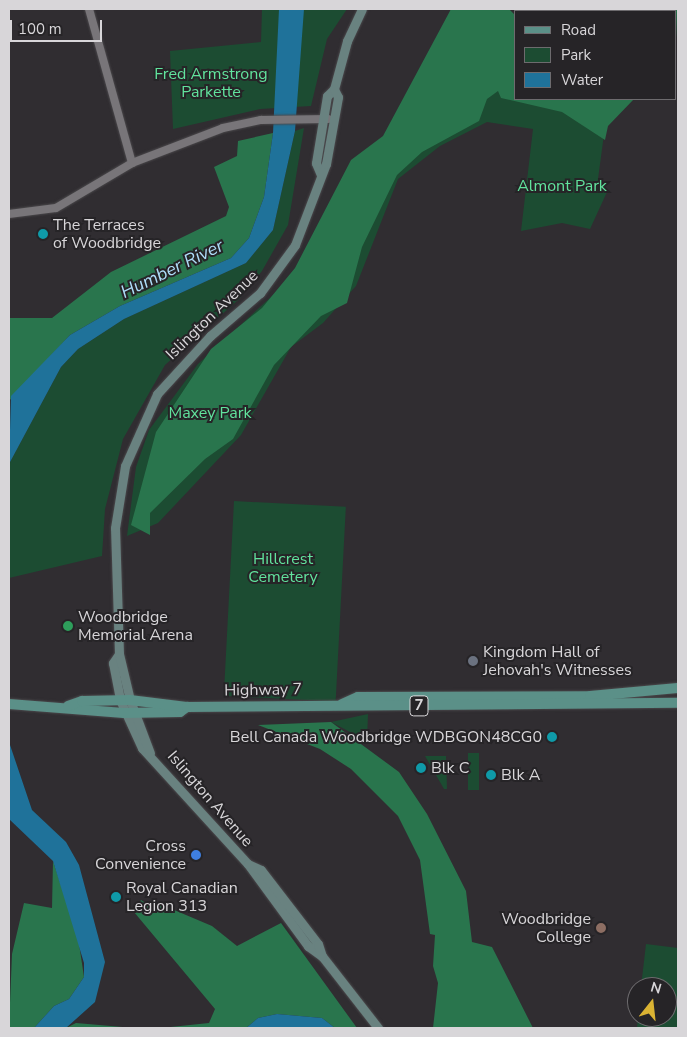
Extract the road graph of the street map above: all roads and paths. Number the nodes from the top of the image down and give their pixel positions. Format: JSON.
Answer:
{"nodes":[{"id":1,"x":89,"y":9,"type":"edge"},
{"id":2,"x":362,"y":9,"type":"edge"},
{"id":3,"x":334,"y":89,"type":"junction"},
{"id":4,"x":323,"y":118,"type":"junction"},
{"id":5,"x":335,"y":120,"type":"junction"},
{"id":6,"x":132,"y":163,"type":"junction"},
{"id":7,"x":321,"y":175,"type":"junction"},
{"id":8,"x":9,"y":214,"type":"edge"},
{"id":9,"x":678,"y":688,"type":"edge"},
{"id":10,"x":125,"y":700,"type":"junction"},
{"id":11,"x":678,"y":703,"type":"edge"},
{"id":12,"x":10,"y":704,"type":"edge"},
{"id":13,"x":341,"y":704,"type":"junction"},
{"id":14,"x":68,"y":706,"type":"junction"},
{"id":15,"x":187,"y":707,"type":"junction"},
{"id":16,"x":129,"y":712,"type":"junction"},
{"id":17,"x":378,"y":1028,"type":"edge"}],
"edges":[{"from":1,"to":6,"type":"street"},
{"from":2,"to":3,"type":"main road","name":"Islington Avenue"},
{"from":3,"to":4,"type":"main road","name":"Islington Avenue"},
{"from":3,"to":5,"type":"main road","name":"Islington Avenue"},
{"from":4,"to":5,"type":"street"},
{"from":4,"to":6,"type":"street"},
{"from":4,"to":7,"type":"main road","name":"Islington Avenue"},
{"from":5,"to":7,"type":"main road","name":"Islington Avenue"},
{"from":6,"to":8,"type":"street"},
{"from":7,"to":10,"type":"main road","name":"Islington Avenue"},
{"from":9,"to":13,"type":"main road","name":"Highway 7","number":"7"},
{"from":10,"to":14,"type":"main road","name":"Highway 7","number":"7"},
{"from":10,"to":15,"type":"main road","name":"Highway 7","number":"7"},
{"from":10,"to":16,"type":"main road","name":"Islington Avenue"},
{"from":11,"to":13,"type":"main road","name":"Highway 7","number":"7"},
{"from":12,"to":14,"type":"main road","name":"Highway 7","number":"7"},
{"from":13,"to":15,"type":"main road","name":"Highway 7","number":"7"},
{"from":14,"to":16,"type":"main road","name":"Highway 7","number":"7"},
{"from":15,"to":16,"type":"main road","name":"Highway 7","number":"7"},
{"from":16,"to":17,"type":"main road","name":"Islington Avenue"}]}
